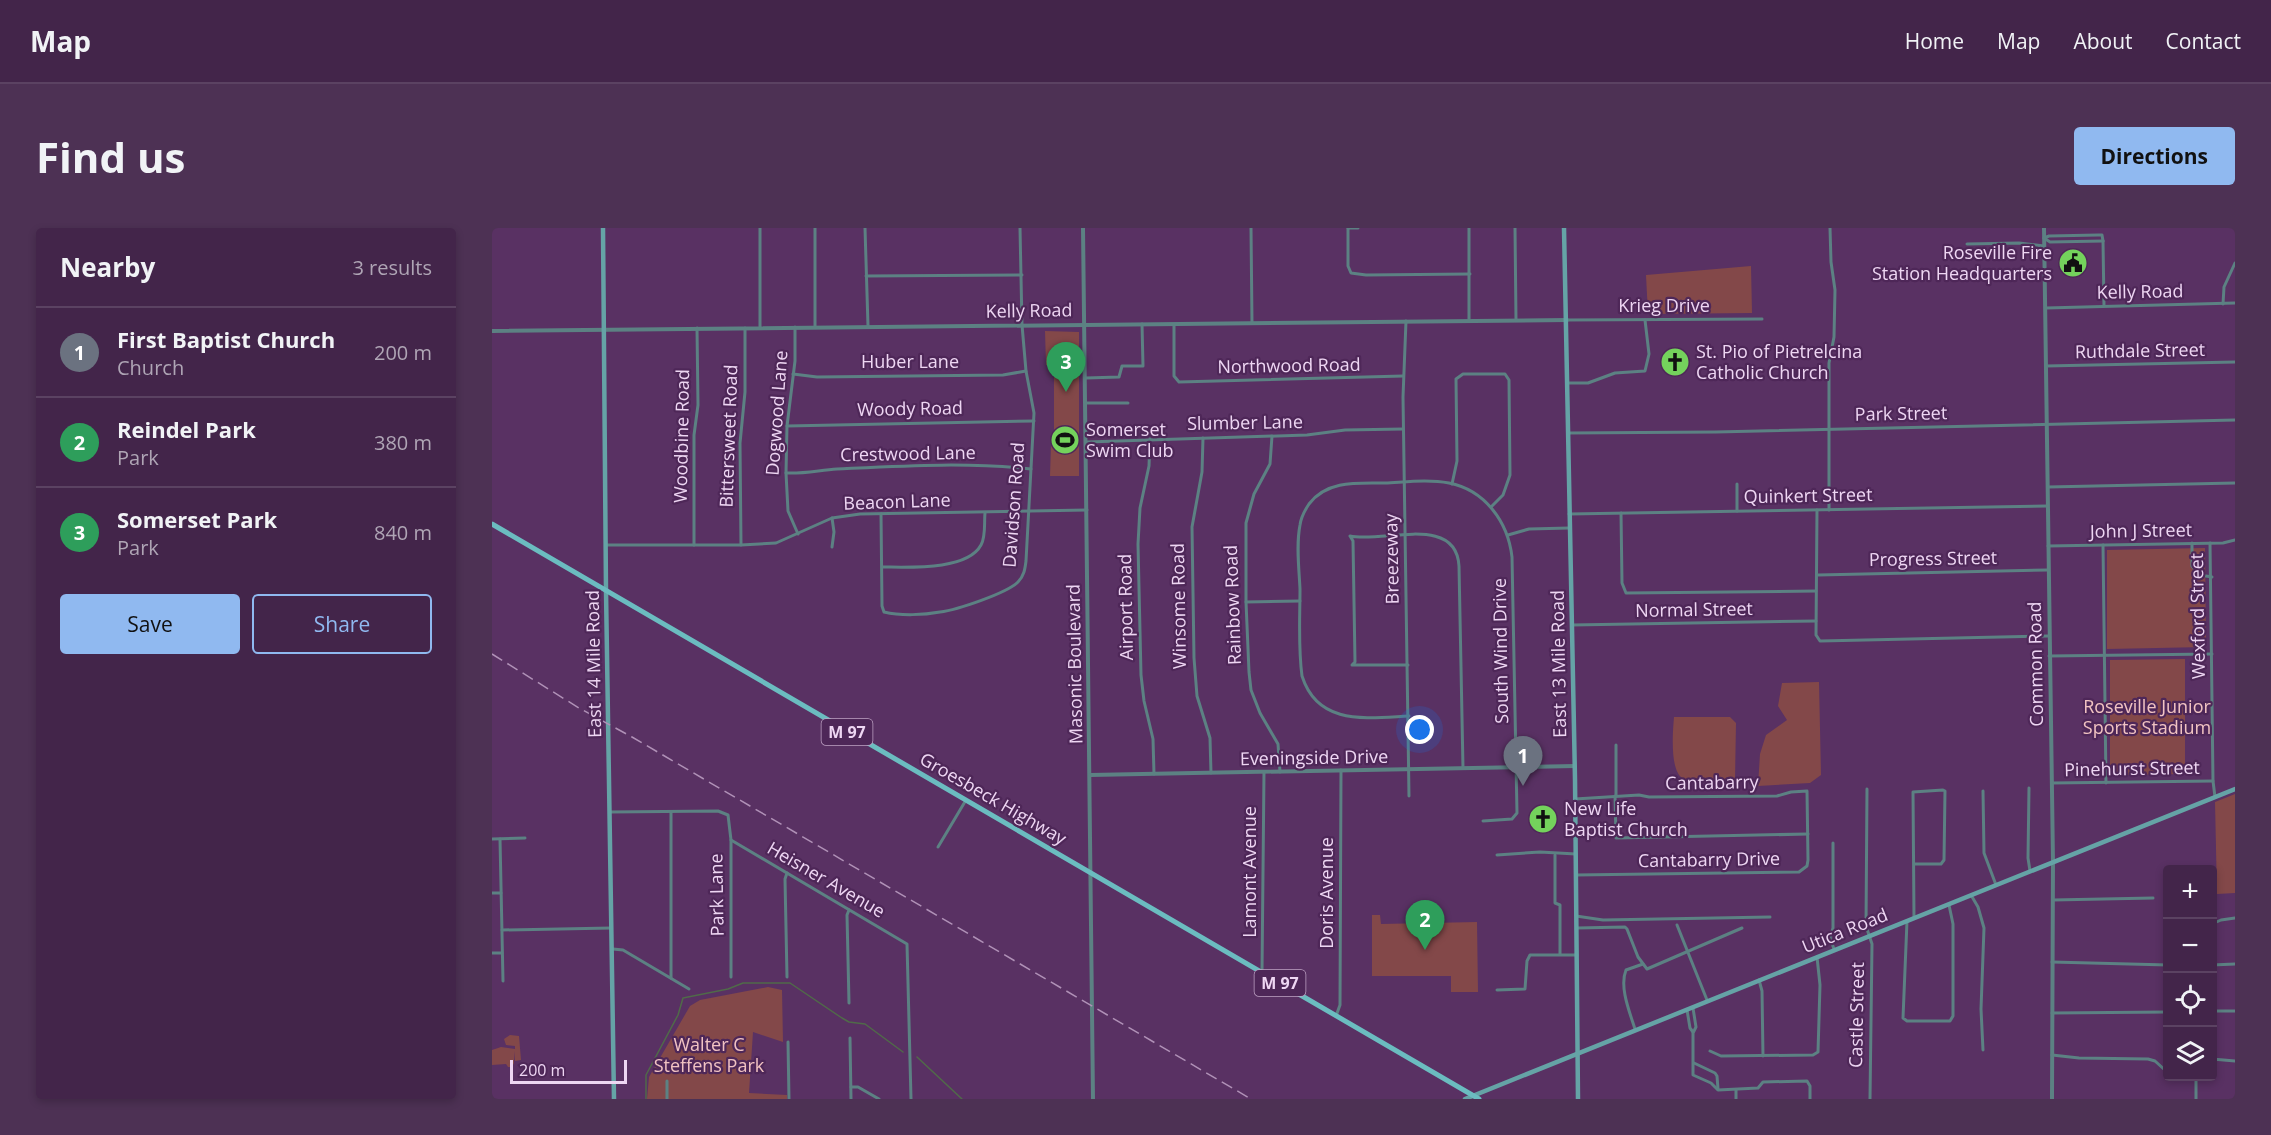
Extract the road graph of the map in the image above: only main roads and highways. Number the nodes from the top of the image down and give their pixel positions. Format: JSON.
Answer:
{"nodes":[{"id":1,"x":603,"y":228,"type":"edge"},
{"id":2,"x":1564,"y":228,"type":"edge"},
{"id":3,"x":492,"y":524,"type":"edge"},
{"id":4,"x":606,"y":591,"type":"junction"},
{"id":5,"x":2235,"y":789,"type":"edge"},
{"id":6,"x":1577,"y":1054,"type":"junction"},
{"id":7,"x":1476,"y":1097,"type":"edge"},
{"id":8,"x":614,"y":1099,"type":"edge"},
{"id":9,"x":1465,"y":1099,"type":"edge"},
{"id":10,"x":1578,"y":1099,"type":"edge"}],
"edges":[{"from":1,"to":4,"type":"main road","name":"East 14 Mile Road"},
{"from":2,"to":6,"type":"main road","name":"East 13 Mile Road"},
{"from":3,"to":4,"type":"main road","name":"Groesbeck Highway","number":"M 97"},
{"from":4,"to":7,"type":"main road","name":"Groesbeck Highway","number":"M 97"},
{"from":4,"to":8,"type":"main road","name":"East 14 Mile Road"},
{"from":5,"to":6,"type":"main road","name":"Utica Road"},
{"from":6,"to":7,"type":"main road","name":"Utica Road"},
{"from":6,"to":10,"type":"main road","name":"East 13 Mile Road"},
{"from":7,"to":9,"type":"main road","name":"Utica Road"}]}
